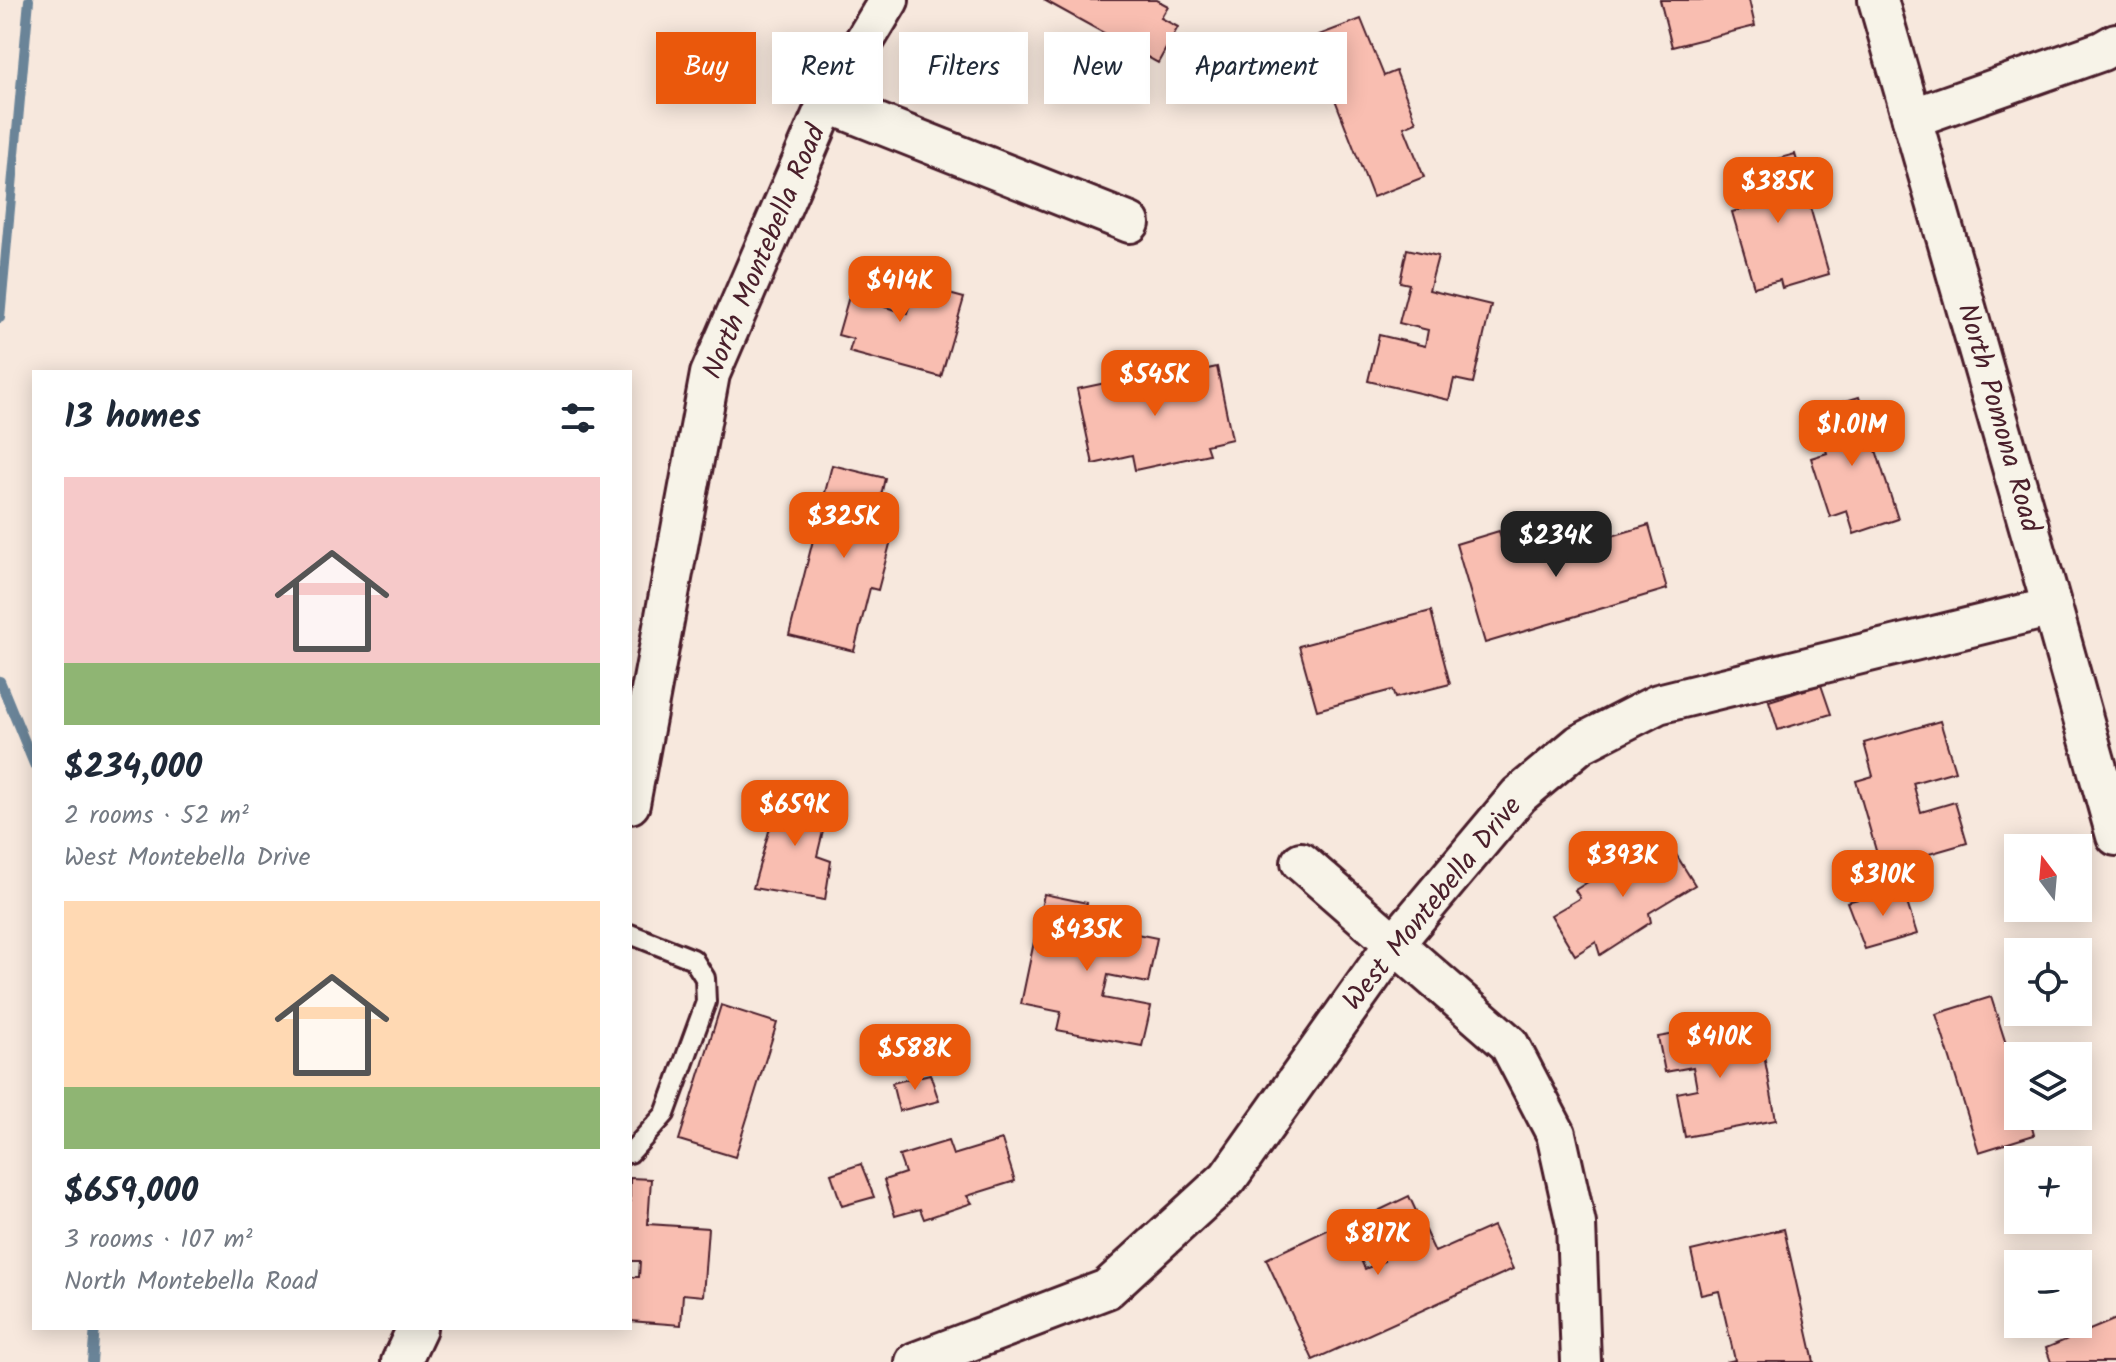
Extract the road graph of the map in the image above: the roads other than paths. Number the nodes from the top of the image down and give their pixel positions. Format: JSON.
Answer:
{"nodes":[{"id":1,"x":889,"y":0,"type":"edge"},
{"id":2,"x":1878,"y":0,"type":"edge"},
{"id":3,"x":870,"y":32,"type":"edge"},
{"id":4,"x":2116,"y":43,"type":"edge"},
{"id":5,"x":827,"y":104,"type":"edge"},
{"id":6,"x":830,"y":104,"type":"edge"},
{"id":7,"x":1912,"y":118,"type":"junction"},
{"id":8,"x":1130,"y":223,"type":"dead end"},
{"id":9,"x":2052,"y":607,"type":"junction"},
{"id":10,"x":632,"y":793,"type":"edge"},
{"id":11,"x":2111,"y":798,"type":"edge"},
{"id":12,"x":2116,"y":836,"type":"edge"},
{"id":13,"x":1301,"y":862,"type":"dead end"},
{"id":14,"x":632,"y":935,"type":"edge"},
{"id":15,"x":1394,"y":944,"type":"junction"},
{"id":16,"x":632,"y":1151,"type":"edge"},
{"id":17,"x":915,"y":1362,"type":"edge"},
{"id":18,"x":1581,"y":1362,"type":"edge"}],
"edges":[{"from":1,"to":3,"type":"street","name":"North Montebella Road"},
{"from":2,"to":7,"type":"street","name":"North Pomona Road"},
{"from":4,"to":7,"type":"street"},
{"from":5,"to":10,"type":"street","name":"North Montebella Road"},
{"from":6,"to":8,"type":"street"},
{"from":7,"to":9,"type":"street","name":"North Pomona Road"},
{"from":9,"to":11,"type":"street","name":"North Pomona Road"},
{"from":9,"to":15,"type":"street","name":"West Montebella Drive"},
{"from":11,"to":12,"type":"street","name":"North Pomona Road"},
{"from":13,"to":15,"type":"street"},
{"from":14,"to":16,"type":"lane"},
{"from":15,"to":17,"type":"street","name":"West Montebella Drive"},
{"from":15,"to":18,"type":"street"}]}
